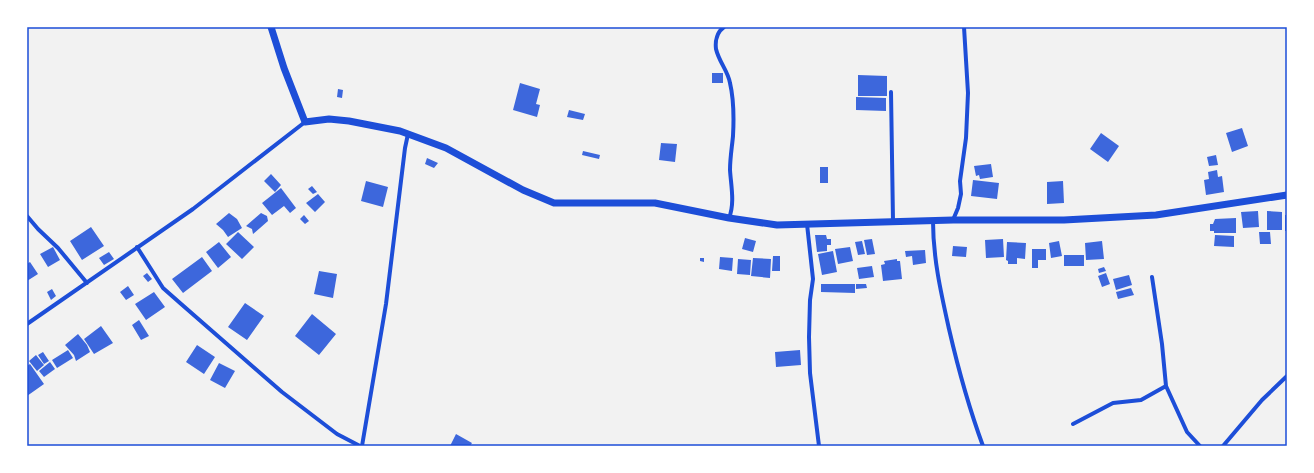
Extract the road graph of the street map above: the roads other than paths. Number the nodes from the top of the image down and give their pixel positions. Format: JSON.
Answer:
{"nodes":[{"id":1,"x":272,"y":27,"type":"edge"},
{"id":2,"x":724,"y":27,"type":"edge"},
{"id":3,"x":964,"y":27,"type":"edge"},
{"id":4,"x":891,"y":92,"type":"dead end"},
{"id":5,"x":305,"y":122,"type":"junction"},
{"id":6,"x":408,"y":134,"type":"junction"},
{"id":7,"x":1287,"y":195,"type":"edge"},
{"id":8,"x":27,"y":216,"type":"edge"},
{"id":9,"x":729,"y":218,"type":"junction"},
{"id":10,"x":953,"y":220,"type":"junction"},
{"id":11,"x":893,"y":221,"type":"junction"},
{"id":12,"x":933,"y":221,"type":"junction"},
{"id":13,"x":807,"y":223,"type":"junction"},
{"id":14,"x":137,"y":247,"type":"junction"},
{"id":15,"x":1152,"y":277,"type":"dead end"},
{"id":16,"x":86,"y":283,"type":"junction"},
{"id":17,"x":27,"y":324,"type":"edge"},
{"id":18,"x":1287,"y":376,"type":"edge"},
{"id":19,"x":1166,"y":386,"type":"junction"},
{"id":20,"x":1073,"y":424,"type":"dead end"},
{"id":21,"x":361,"y":446,"type":"edge"},
{"id":22,"x":819,"y":446,"type":"edge"},
{"id":23,"x":983,"y":446,"type":"edge"},
{"id":24,"x":1200,"y":446,"type":"edge"},
{"id":25,"x":1223,"y":446,"type":"edge"}],
"edges":[{"from":1,"to":5,"type":"main road"},
{"from":2,"to":9,"type":"street"},
{"from":3,"to":10,"type":"street"},
{"from":4,"to":11,"type":"street"},
{"from":5,"to":6,"type":"main road"},
{"from":5,"to":14,"type":"street"},
{"from":6,"to":9,"type":"main road"},
{"from":6,"to":21,"type":"street"},
{"from":7,"to":10,"type":"main road"},
{"from":8,"to":16,"type":"street"},
{"from":9,"to":13,"type":"main road"},
{"from":10,"to":12,"type":"main road"},
{"from":11,"to":12,"type":"main road"},
{"from":11,"to":13,"type":"main road"},
{"from":12,"to":23,"type":"street"},
{"from":13,"to":22,"type":"street"},
{"from":14,"to":16,"type":"street"},
{"from":14,"to":21,"type":"street"},
{"from":15,"to":19,"type":"street"},
{"from":16,"to":17,"type":"street"},
{"from":18,"to":25,"type":"street"},
{"from":19,"to":20,"type":"street"},
{"from":19,"to":24,"type":"street"}]}
